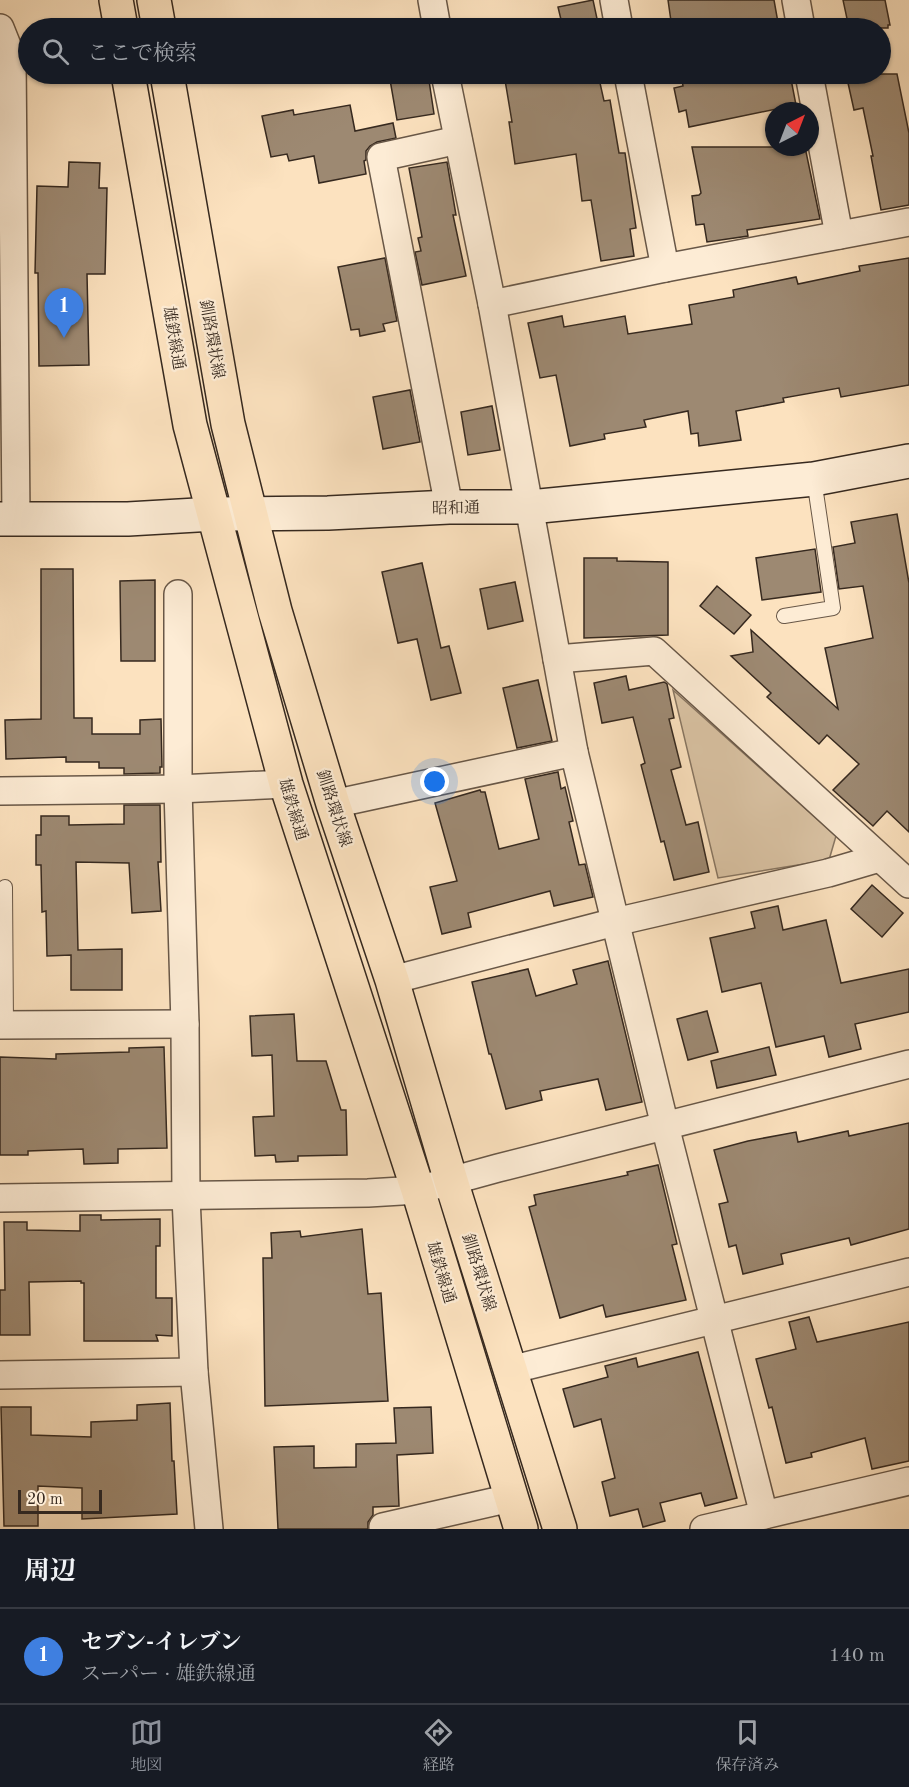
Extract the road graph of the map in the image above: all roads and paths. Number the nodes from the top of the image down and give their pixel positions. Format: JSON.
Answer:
{"nodes":[{"id":1,"x":116,"y":0,"type":"edge"},
{"id":2,"x":154,"y":0,"type":"edge"},
{"id":3,"x":432,"y":0,"type":"edge"},
{"id":4,"x":614,"y":0,"type":"edge"},
{"id":5,"x":796,"y":0,"type":"edge"},
{"id":6,"x":119,"y":18,"type":"edge"},
{"id":7,"x":157,"y":18,"type":"edge"},
{"id":8,"x":435,"y":18,"type":"edge"},
{"id":9,"x":617,"y":18,"type":"edge"},
{"id":10,"x":799,"y":18,"type":"edge"},
{"id":11,"x":0,"y":28,"type":"edge"},
{"id":12,"x":130,"y":84,"type":"edge"},
{"id":13,"x":169,"y":84,"type":"edge"},
{"id":14,"x":447,"y":84,"type":"edge"},
{"id":15,"x":630,"y":84,"type":"edge"},
{"id":16,"x":811,"y":84,"type":"edge"},
{"id":17,"x":458,"y":140,"type":"junction"},
{"id":18,"x":909,"y":222,"type":"edge"},
{"id":19,"x":839,"y":235,"type":"junction"},
{"id":20,"x":665,"y":268,"type":"junction"},
{"id":21,"x":492,"y":304,"type":"junction"},
{"id":22,"x":909,"y":461,"type":"edge"},
{"id":23,"x":814,"y":479,"type":"junction"},
{"id":24,"x":449,"y":507,"type":"junction"},
{"id":25,"x":530,"y":507,"type":"junction"},
{"id":26,"x":214,"y":514,"type":"junction"},
{"id":27,"x":251,"y":514,"type":"junction"},
{"id":28,"x":8,"y":519,"type":"edge"},
{"id":29,"x":178,"y":594,"type":"dead end"},
{"id":30,"x":784,"y":616,"type":"dead end"},
{"id":31,"x":557,"y":659,"type":"junction"},
{"id":32,"x":574,"y":752,"type":"junction"},
{"id":33,"x":286,"y":784,"type":"junction"},
{"id":34,"x":178,"y":789,"type":"junction"},
{"id":35,"x":0,"y":791,"type":"edge"},
{"id":36,"x":333,"y":804,"type":"junction"},
{"id":37,"x":879,"y":858,"type":"junction"},
{"id":38,"x":909,"y":884,"type":"edge"},
{"id":39,"x":5,"y":886,"type":"dead end"},
{"id":40,"x":615,"y":922,"type":"junction"},
{"id":41,"x":392,"y":980,"type":"junction"},
{"id":42,"x":186,"y":1024,"type":"junction"},
{"id":43,"x":3,"y":1025,"type":"edge"},
{"id":44,"x":909,"y":1064,"type":"edge"},
{"id":45,"x":665,"y":1126,"type":"junction"},
{"id":46,"x":452,"y":1181,"type":"junction"},
{"id":47,"x":418,"y":1191,"type":"junction"},
{"id":48,"x":186,"y":1197,"type":"junction"},
{"id":49,"x":0,"y":1198,"type":"edge"},
{"id":50,"x":909,"y":1272,"type":"edge"},
{"id":51,"x":715,"y":1320,"type":"junction"},
{"id":52,"x":510,"y":1370,"type":"junction"},
{"id":53,"x":194,"y":1372,"type":"junction"},
{"id":54,"x":0,"y":1375,"type":"edge"},
{"id":55,"x":909,"y":1481,"type":"edge"},
{"id":56,"x":511,"y":1498,"type":"junction"},
{"id":57,"x":764,"y":1515,"type":"junction"},
{"id":58,"x":383,"y":1528,"type":"edge"},
{"id":59,"x":209,"y":1529,"type":"edge"},
{"id":60,"x":521,"y":1529,"type":"edge"},
{"id":61,"x":560,"y":1529,"type":"edge"},
{"id":62,"x":704,"y":1529,"type":"edge"}],
"edges":[{"from":1,"to":6,"type":"main road"},
{"from":2,"to":7,"type":"main road"},
{"from":3,"to":8,"type":"street"},
{"from":4,"to":9,"type":"street"},
{"from":5,"to":10,"type":"street"},
{"from":11,"to":28,"type":"street"},
{"from":12,"to":26,"type":"main road","name":"雄鉄線通"},
{"from":13,"to":27,"type":"main road","name":"釧路環状線"},
{"from":14,"to":17,"type":"street"},
{"from":15,"to":20,"type":"street"},
{"from":16,"to":19,"type":"street"},
{"from":17,"to":21,"type":"street"},
{"from":17,"to":24,"type":"street"},
{"from":18,"to":19,"type":"street"},
{"from":19,"to":20,"type":"street"},
{"from":20,"to":21,"type":"street"},
{"from":21,"to":25,"type":"street"},
{"from":22,"to":23,"type":"street","name":"昭和通"},
{"from":23,"to":25,"type":"street","name":"昭和通"},
{"from":23,"to":30,"type":"lane"},
{"from":24,"to":25,"type":"street","name":"昭和通"},
{"from":24,"to":27,"type":"street","name":"昭和通"},
{"from":25,"to":31,"type":"street"},
{"from":26,"to":27,"type":"street","name":"昭和通"},
{"from":26,"to":28,"type":"street","name":"昭和通"},
{"from":26,"to":33,"type":"main road","name":"雄鉄線通"},
{"from":27,"to":36,"type":"main road","name":"釧路環状線"},
{"from":29,"to":34,"type":"street"},
{"from":31,"to":32,"type":"street"},
{"from":31,"to":37,"type":"street"},
{"from":32,"to":36,"type":"street"},
{"from":32,"to":40,"type":"street"},
{"from":33,"to":34,"type":"street"},
{"from":33,"to":47,"type":"main road","name":"雄鉄線通"},
{"from":34,"to":35,"type":"street"},
{"from":34,"to":42,"type":"street"},
{"from":36,"to":41,"type":"main road","name":"釧路環状線"},
{"from":37,"to":38,"type":"street"},
{"from":37,"to":40,"type":"street"},
{"from":39,"to":43,"type":"lane"},
{"from":40,"to":41,"type":"street"},
{"from":40,"to":45,"type":"street"},
{"from":41,"to":46,"type":"main road","name":"釧路環状線"},
{"from":42,"to":43,"type":"street"},
{"from":42,"to":48,"type":"street"},
{"from":44,"to":45,"type":"street"},
{"from":45,"to":46,"type":"street"},
{"from":45,"to":51,"type":"street"},
{"from":46,"to":47,"type":"street"},
{"from":46,"to":52,"type":"main road","name":"釧路環状線"},
{"from":47,"to":48,"type":"street"},
{"from":47,"to":56,"type":"main road","name":"雄鉄線通"},
{"from":48,"to":49,"type":"street"},
{"from":48,"to":53,"type":"street"},
{"from":50,"to":51,"type":"street"},
{"from":51,"to":52,"type":"street"},
{"from":51,"to":57,"type":"street"},
{"from":52,"to":61,"type":"main road","name":"釧路環状線"},
{"from":53,"to":54,"type":"street"},
{"from":53,"to":59,"type":"street"},
{"from":55,"to":57,"type":"street"},
{"from":56,"to":58,"type":"street"},
{"from":56,"to":60,"type":"main road","name":"雄鉄線通"},
{"from":57,"to":62,"type":"street"}]}
